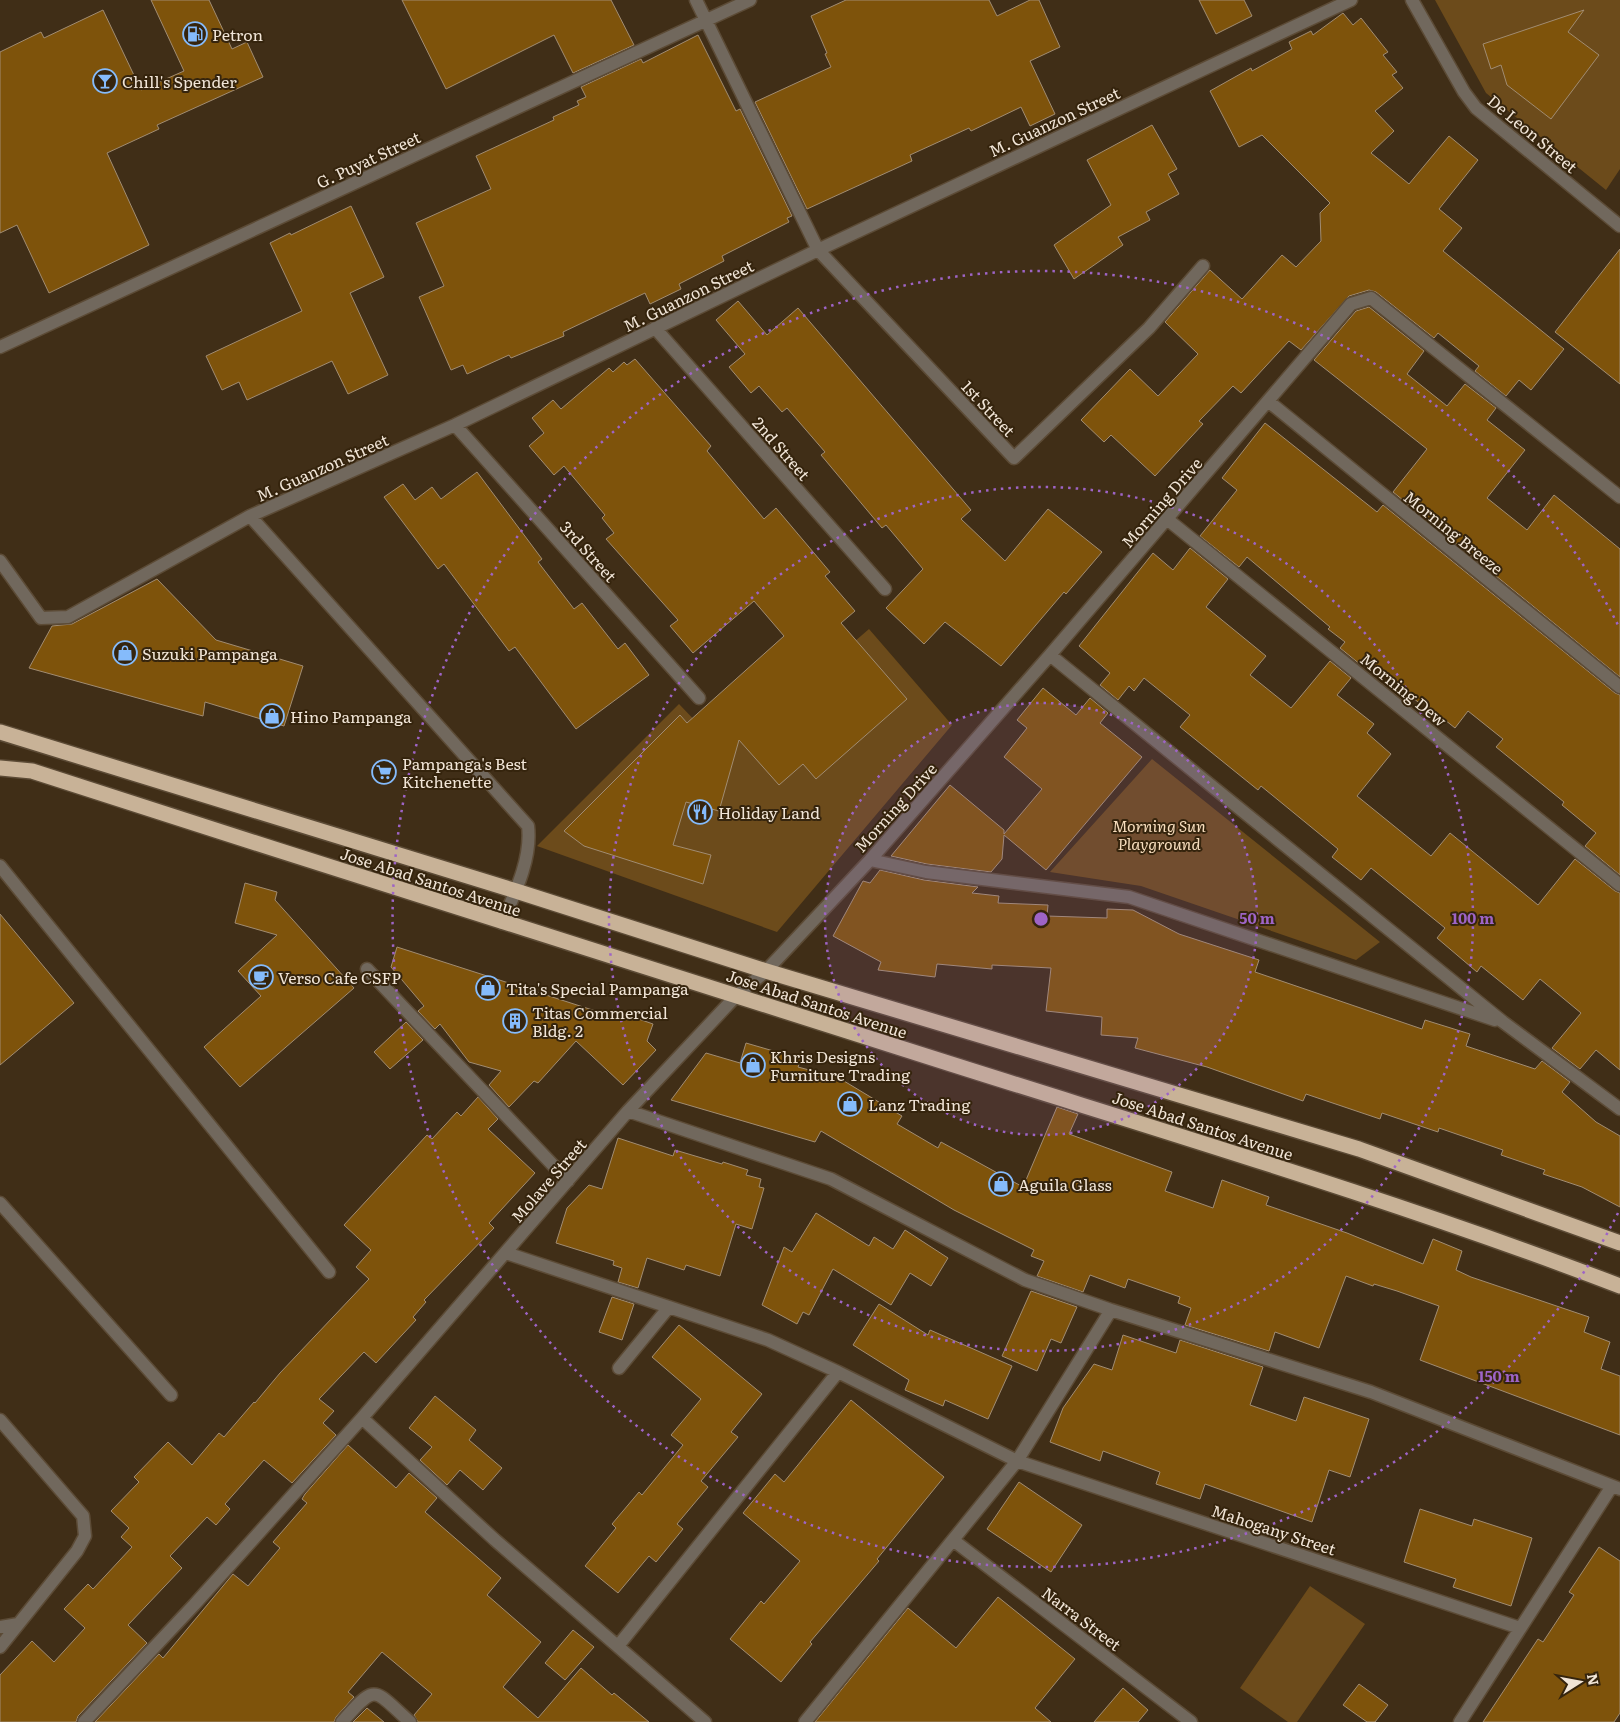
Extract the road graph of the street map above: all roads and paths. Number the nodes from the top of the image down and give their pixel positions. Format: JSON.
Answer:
{"nodes":[{"id":1,"x":696,"y":0,"type":"edge"},
{"id":2,"x":750,"y":0,"type":"edge"},
{"id":3,"x":1351,"y":0,"type":"edge"},
{"id":4,"x":1412,"y":0,"type":"edge"},
{"id":5,"x":706,"y":21,"type":"junction"},
{"id":6,"x":1620,"y":226,"type":"edge"},
{"id":7,"x":818,"y":250,"type":"junction"},
{"id":8,"x":1203,"y":266,"type":"dead end"},
{"id":9,"x":655,"y":328,"type":"junction"},
{"id":10,"x":0,"y":347,"type":"edge"},
{"id":11,"x":1268,"y":401,"type":"junction"},
{"id":12,"x":455,"y":425,"type":"junction"},
{"id":13,"x":1620,"y":497,"type":"edge"},
{"id":14,"x":250,"y":516,"type":"junction"},
{"id":15,"x":1167,"y":519,"type":"junction"},
{"id":16,"x":0,"y":561,"type":"edge"},
{"id":17,"x":885,"y":589,"type":"dead end"},
{"id":18,"x":1050,"y":655,"type":"junction"},
{"id":19,"x":1620,"y":687,"type":"edge"},
{"id":20,"x":699,"y":698,"type":"dead end"},
{"id":21,"x":0,"y":732,"type":"edge"},
{"id":22,"x":0,"y":762,"type":"edge"},
{"id":23,"x":0,"y":768,"type":"edge"},
{"id":24,"x":32,"y":770,"type":"junction"},
{"id":25,"x":870,"y":860,"type":"junction"},
{"id":26,"x":0,"y":866,"type":"edge"},
{"id":27,"x":1620,"y":885,"type":"edge"},
{"id":28,"x":516,"y":891,"type":"junction"},
{"id":29,"x":502,"y":923,"type":"junction"},
{"id":30,"x":367,"y":969,"type":"dead end"},
{"id":31,"x":766,"y":971,"type":"junction"},
{"id":32,"x":736,"y":996,"type":"junction"},
{"id":33,"x":1502,"y":1022,"type":"junction"},
{"id":34,"x":1620,"y":1109,"type":"edge"},
{"id":35,"x":628,"y":1111,"type":"junction"},
{"id":36,"x":568,"y":1181,"type":"junction"},
{"id":37,"x":0,"y":1203,"type":"edge"},
{"id":38,"x":1620,"y":1243,"type":"edge"},
{"id":39,"x":506,"y":1253,"type":"junction"},
{"id":40,"x":329,"y":1272,"type":"dead end"},
{"id":41,"x":1620,"y":1286,"type":"edge"},
{"id":42,"x":669,"y":1306,"type":"junction"},
{"id":43,"x":1111,"y":1310,"type":"junction"},
{"id":44,"x":619,"y":1368,"type":"dead end"},
{"id":45,"x":838,"y":1372,"type":"junction"},
{"id":46,"x":171,"y":1395,"type":"dead end"},
{"id":47,"x":362,"y":1418,"type":"junction"},
{"id":48,"x":0,"y":1420,"type":"edge"},
{"id":49,"x":1018,"y":1461,"type":"junction"},
{"id":50,"x":1616,"y":1487,"type":"edge"},
{"id":51,"x":953,"y":1540,"type":"junction"},
{"id":52,"x":18,"y":1624,"type":"junction"},
{"id":53,"x":0,"y":1627,"type":"edge"},
{"id":54,"x":1520,"y":1628,"type":"junction"},
{"id":55,"x":618,"y":1646,"type":"junction"},
{"id":56,"x":0,"y":1647,"type":"edge"},
{"id":57,"x":84,"y":1722,"type":"edge"},
{"id":58,"x":342,"y":1722,"type":"edge"},
{"id":59,"x":410,"y":1722,"type":"edge"},
{"id":60,"x":705,"y":1722,"type":"edge"},
{"id":61,"x":805,"y":1722,"type":"edge"},
{"id":62,"x":1191,"y":1722,"type":"edge"},
{"id":63,"x":1460,"y":1722,"type":"edge"}],
"edges":[{"from":1,"to":5,"type":"street"},
{"from":2,"to":5,"type":"street","name":"G. Puyat Street"},
{"from":3,"to":7,"type":"street","name":"M. Guanzon Street"},
{"from":4,"to":6,"type":"street","name":"De Leon Street"},
{"from":5,"to":7,"type":"street"},
{"from":5,"to":10,"type":"street","name":"G. Puyat Street"},
{"from":7,"to":8,"type":"street","name":"1st Street"},
{"from":7,"to":9,"type":"street","name":"M. Guanzon Street"},
{"from":9,"to":12,"type":"street","name":"M. Guanzon Street"},
{"from":9,"to":17,"type":"street","name":"2nd Street"},
{"from":11,"to":13,"type":"street","name":"Morning Drive"},
{"from":11,"to":15,"type":"street","name":"Morning Drive"},
{"from":11,"to":19,"type":"street","name":"Morning Breeze"},
{"from":12,"to":14,"type":"street","name":"M. Guanzon Street"},
{"from":12,"to":20,"type":"street","name":"3rd Street"},
{"from":14,"to":16,"type":"street","name":"M. Guanzon Street"},
{"from":14,"to":28,"type":"street"},
{"from":15,"to":18,"type":"street","name":"Morning Drive"},
{"from":15,"to":27,"type":"street","name":"Morning Dew"},
{"from":18,"to":25,"type":"street","name":"Morning Drive"},
{"from":18,"to":33,"type":"street"},
{"from":21,"to":28,"type":"highway","name":"Jose Abad Santos Avenue"},
{"from":22,"to":24,"type":"highway"},
{"from":23,"to":24,"type":"highway","name":"Jose Abad Santos Avenue"},
{"from":24,"to":29,"type":"highway","name":"Jose Abad Santos Avenue"},
{"from":25,"to":31,"type":"street","name":"Morning Drive"},
{"from":25,"to":33,"type":"street"},
{"from":26,"to":40,"type":"street"},
{"from":28,"to":29,"type":"street"},
{"from":28,"to":31,"type":"highway","name":"Jose Abad Santos Avenue"},
{"from":29,"to":32,"type":"highway","name":"Jose Abad Santos Avenue"},
{"from":30,"to":36,"type":"street"},
{"from":31,"to":32,"type":"street","name":"Molave Street"},
{"from":31,"to":38,"type":"highway","name":"Jose Abad Santos Avenue"},
{"from":32,"to":35,"type":"street","name":"Molave Street"},
{"from":32,"to":41,"type":"highway","name":"Jose Abad Santos Avenue"},
{"from":33,"to":34,"type":"street"},
{"from":35,"to":36,"type":"street","name":"Molave Street"},
{"from":35,"to":43,"type":"street"},
{"from":36,"to":39,"type":"street","name":"Molave Street"},
{"from":37,"to":46,"type":"street"},
{"from":39,"to":42,"type":"street","name":"Mahogany Street"},
{"from":39,"to":47,"type":"street","name":"Molave Street"},
{"from":42,"to":44,"type":"street"},
{"from":42,"to":45,"type":"street","name":"Mahogany Street"},
{"from":43,"to":49,"type":"street"},
{"from":43,"to":50,"type":"street"},
{"from":45,"to":49,"type":"street","name":"Mahogany Street"},
{"from":45,"to":55,"type":"street"},
{"from":47,"to":55,"type":"street"},
{"from":47,"to":57,"type":"street","name":"Molave Street"},
{"from":48,"to":52,"type":"street"},
{"from":49,"to":51,"type":"street"},
{"from":49,"to":54,"type":"street","name":"Mahogany Street"},
{"from":50,"to":54,"type":"street"},
{"from":51,"to":61,"type":"street"},
{"from":51,"to":62,"type":"street","name":"Narra Street"},
{"from":52,"to":53,"type":"street"},
{"from":52,"to":56,"type":"street"},
{"from":54,"to":63,"type":"street"},
{"from":55,"to":60,"type":"street"},
{"from":58,"to":59,"type":"street"}]}
